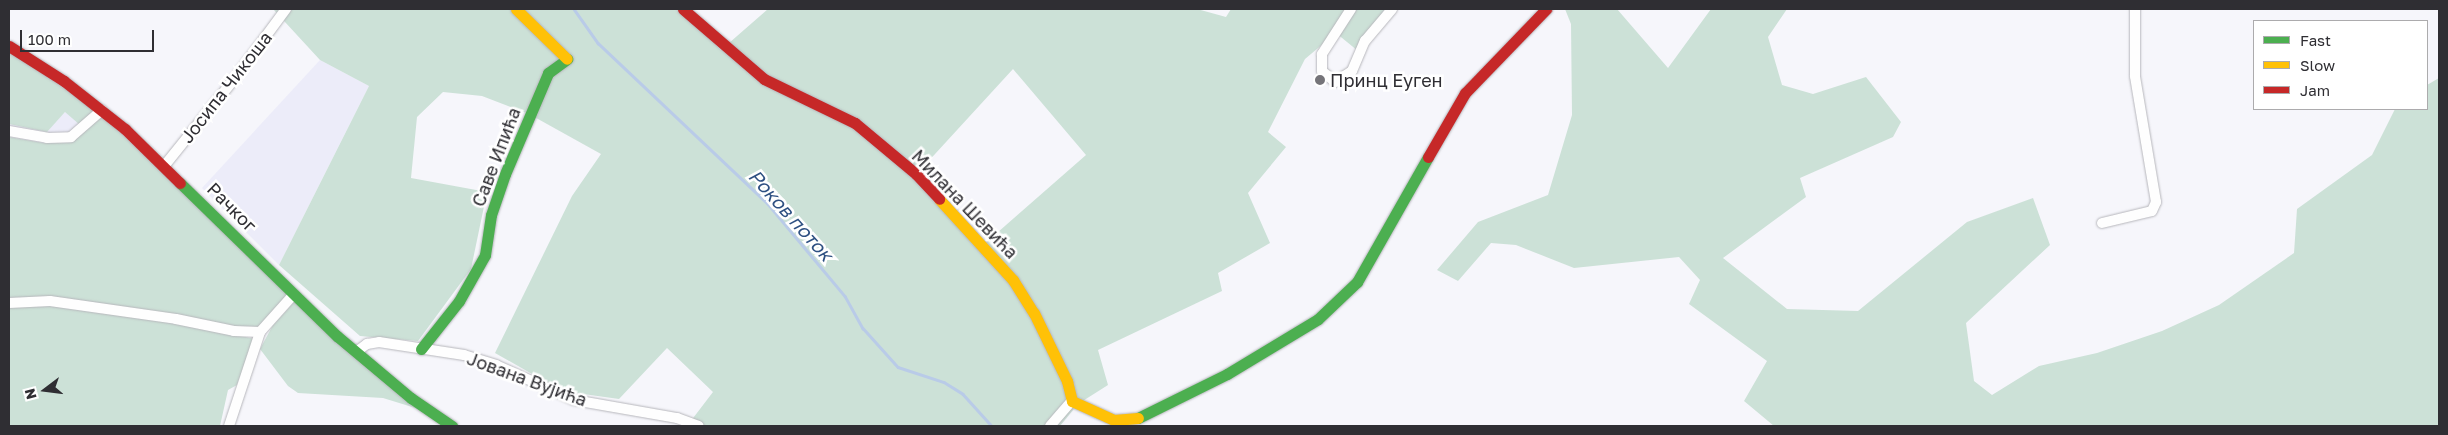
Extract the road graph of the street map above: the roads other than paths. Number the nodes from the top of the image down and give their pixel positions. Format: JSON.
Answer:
{"nodes":[{"id":1,"x":286,"y":9,"type":"edge"},
{"id":2,"x":516,"y":9,"type":"edge"},
{"id":3,"x":683,"y":9,"type":"edge"},
{"id":4,"x":1351,"y":9,"type":"edge"},
{"id":5,"x":1392,"y":9,"type":"edge"},
{"id":6,"x":1546,"y":9,"type":"edge"},
{"id":7,"x":2135,"y":9,"type":"edge"},
{"id":8,"x":9,"y":46,"type":"edge"},
{"id":9,"x":102,"y":110,"type":"junction"},
{"id":10,"x":9,"y":130,"type":"edge"},
{"id":11,"x":165,"y":165,"type":"junction"},
{"id":12,"x":2102,"y":223,"type":"dead end"},
{"id":13,"x":294,"y":294,"type":"junction"},
{"id":14,"x":9,"y":303,"type":"edge"},
{"id":15,"x":260,"y":332,"type":"junction"},
{"id":16,"x":421,"y":349,"type":"junction"},
{"id":17,"x":356,"y":352,"type":"junction"},
{"id":18,"x":1072,"y":402,"type":"junction"},
{"id":19,"x":229,"y":426,"type":"edge"},
{"id":20,"x":452,"y":426,"type":"edge"},
{"id":21,"x":699,"y":426,"type":"edge"},
{"id":22,"x":1050,"y":426,"type":"edge"}],
"edges":[{"from":1,"to":11,"type":"street","name":"Јосипа Чикоша"},
{"from":2,"to":16,"type":"street","name":"Саве Ипића"},
{"from":3,"to":18,"type":"street","name":"Милана Шевића"},
{"from":4,"to":5,"type":"street"},
{"from":6,"to":18,"type":"street"},
{"from":7,"to":12,"type":"street"},
{"from":8,"to":9,"type":"street","name":"Рачког"},
{"from":9,"to":10,"type":"street"},
{"from":9,"to":11,"type":"street","name":"Рачког"},
{"from":11,"to":13,"type":"street","name":"Рачког"},
{"from":13,"to":15,"type":"street"},
{"from":13,"to":17,"type":"street","name":"Рачког"},
{"from":14,"to":15,"type":"street"},
{"from":15,"to":19,"type":"street"},
{"from":16,"to":17,"type":"street","name":"Јована Вујића"},
{"from":16,"to":21,"type":"street","name":"Јована Вујића"},
{"from":17,"to":20,"type":"street","name":"Рачког"},
{"from":18,"to":22,"type":"street"}]}
